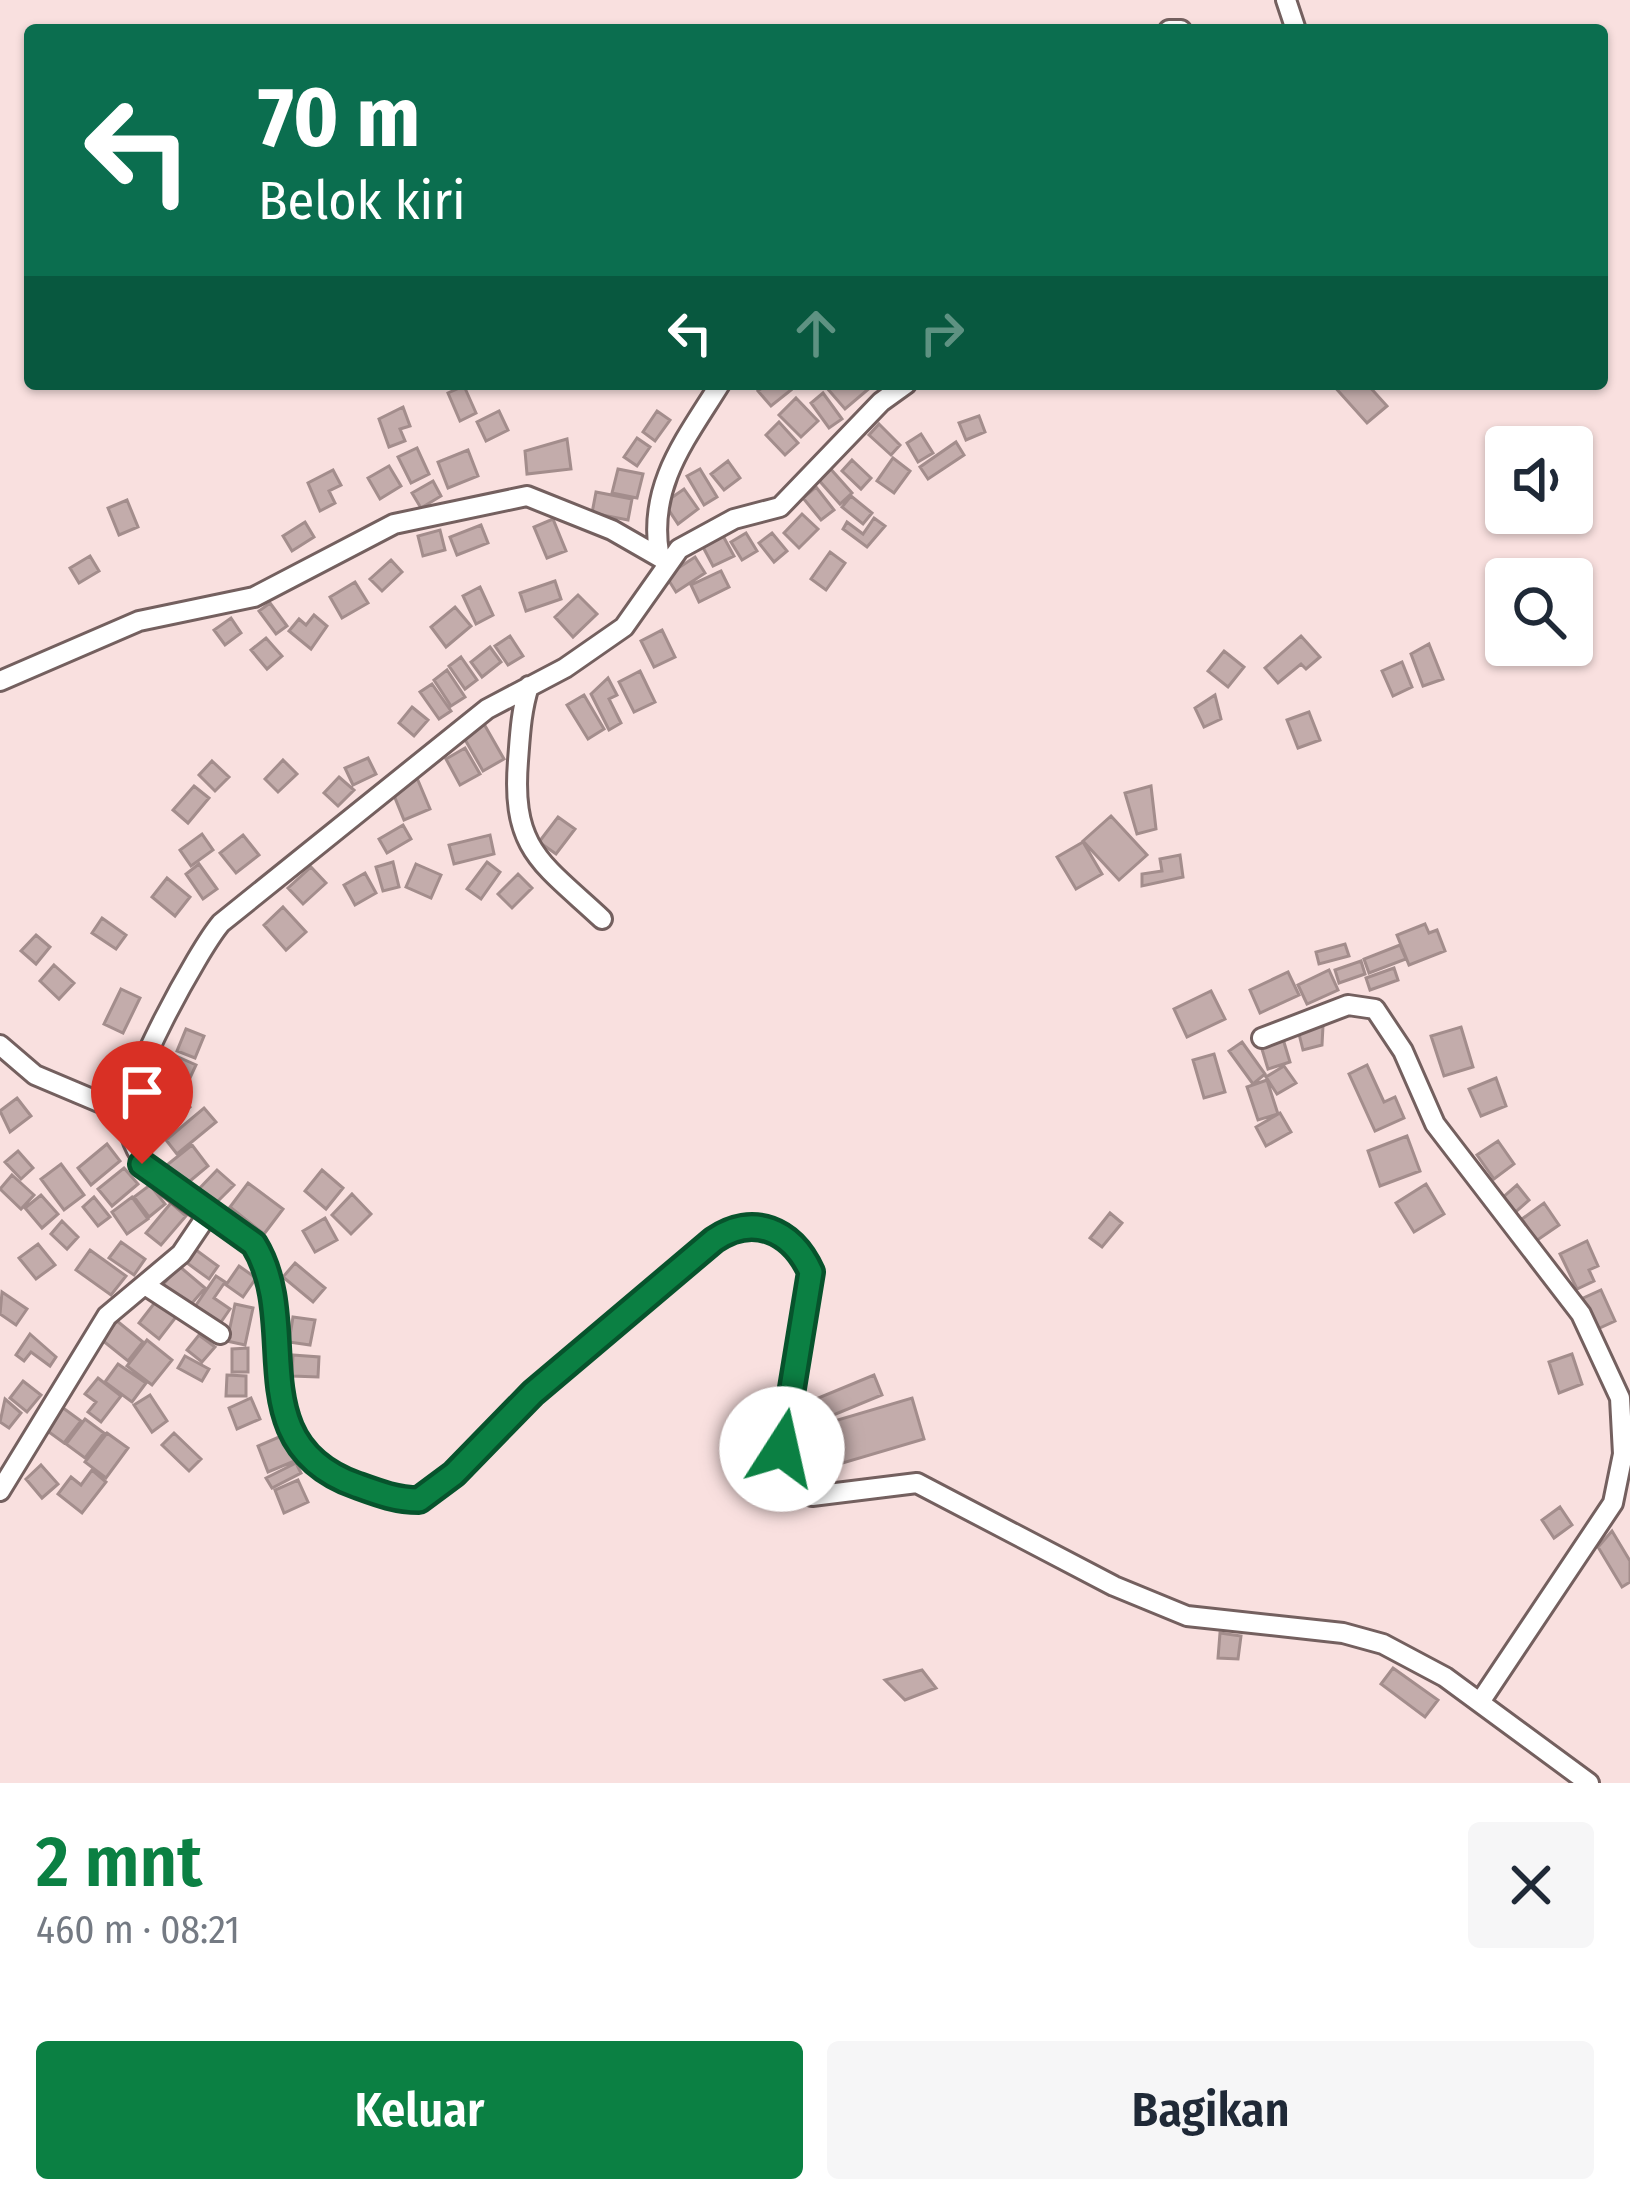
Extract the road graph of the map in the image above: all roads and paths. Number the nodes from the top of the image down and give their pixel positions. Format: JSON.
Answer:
{"nodes":[{"id":1,"x":717,"y":390,"type":"edge"},
{"id":2,"x":898,"y":390,"type":"edge"},
{"id":3,"x":663,"y":557,"type":"junction"},
{"id":4,"x":0,"y":681,"type":"edge"},
{"id":5,"x":529,"y":686,"type":"junction"},
{"id":6,"x":602,"y":919,"type":"dead end"},
{"id":7,"x":1262,"y":1038,"type":"dead end"},
{"id":8,"x":0,"y":1045,"type":"edge"},
{"id":9,"x":125,"y":1113,"type":"junction"},
{"id":10,"x":208,"y":1214,"type":"junction"},
{"id":11,"x":145,"y":1285,"type":"junction"},
{"id":12,"x":220,"y":1334,"type":"dead end"},
{"id":13,"x":0,"y":1491,"type":"edge"},
{"id":14,"x":1480,"y":1702,"type":"junction"},
{"id":15,"x":1589,"y":1783,"type":"edge"}],
"edges":[{"from":1,"to":3,"type":"street"},
{"from":2,"to":3,"type":"street"},
{"from":3,"to":4,"type":"street"},
{"from":3,"to":5,"type":"street"},
{"from":5,"to":6,"type":"street"},
{"from":5,"to":9,"type":"street"},
{"from":7,"to":14,"type":"street"},
{"from":8,"to":9,"type":"street"},
{"from":9,"to":10,"type":"street"},
{"from":10,"to":11,"type":"street"},
{"from":10,"to":14,"type":"street"},
{"from":11,"to":12,"type":"street"},
{"from":11,"to":13,"type":"street"},
{"from":14,"to":15,"type":"street"}]}
